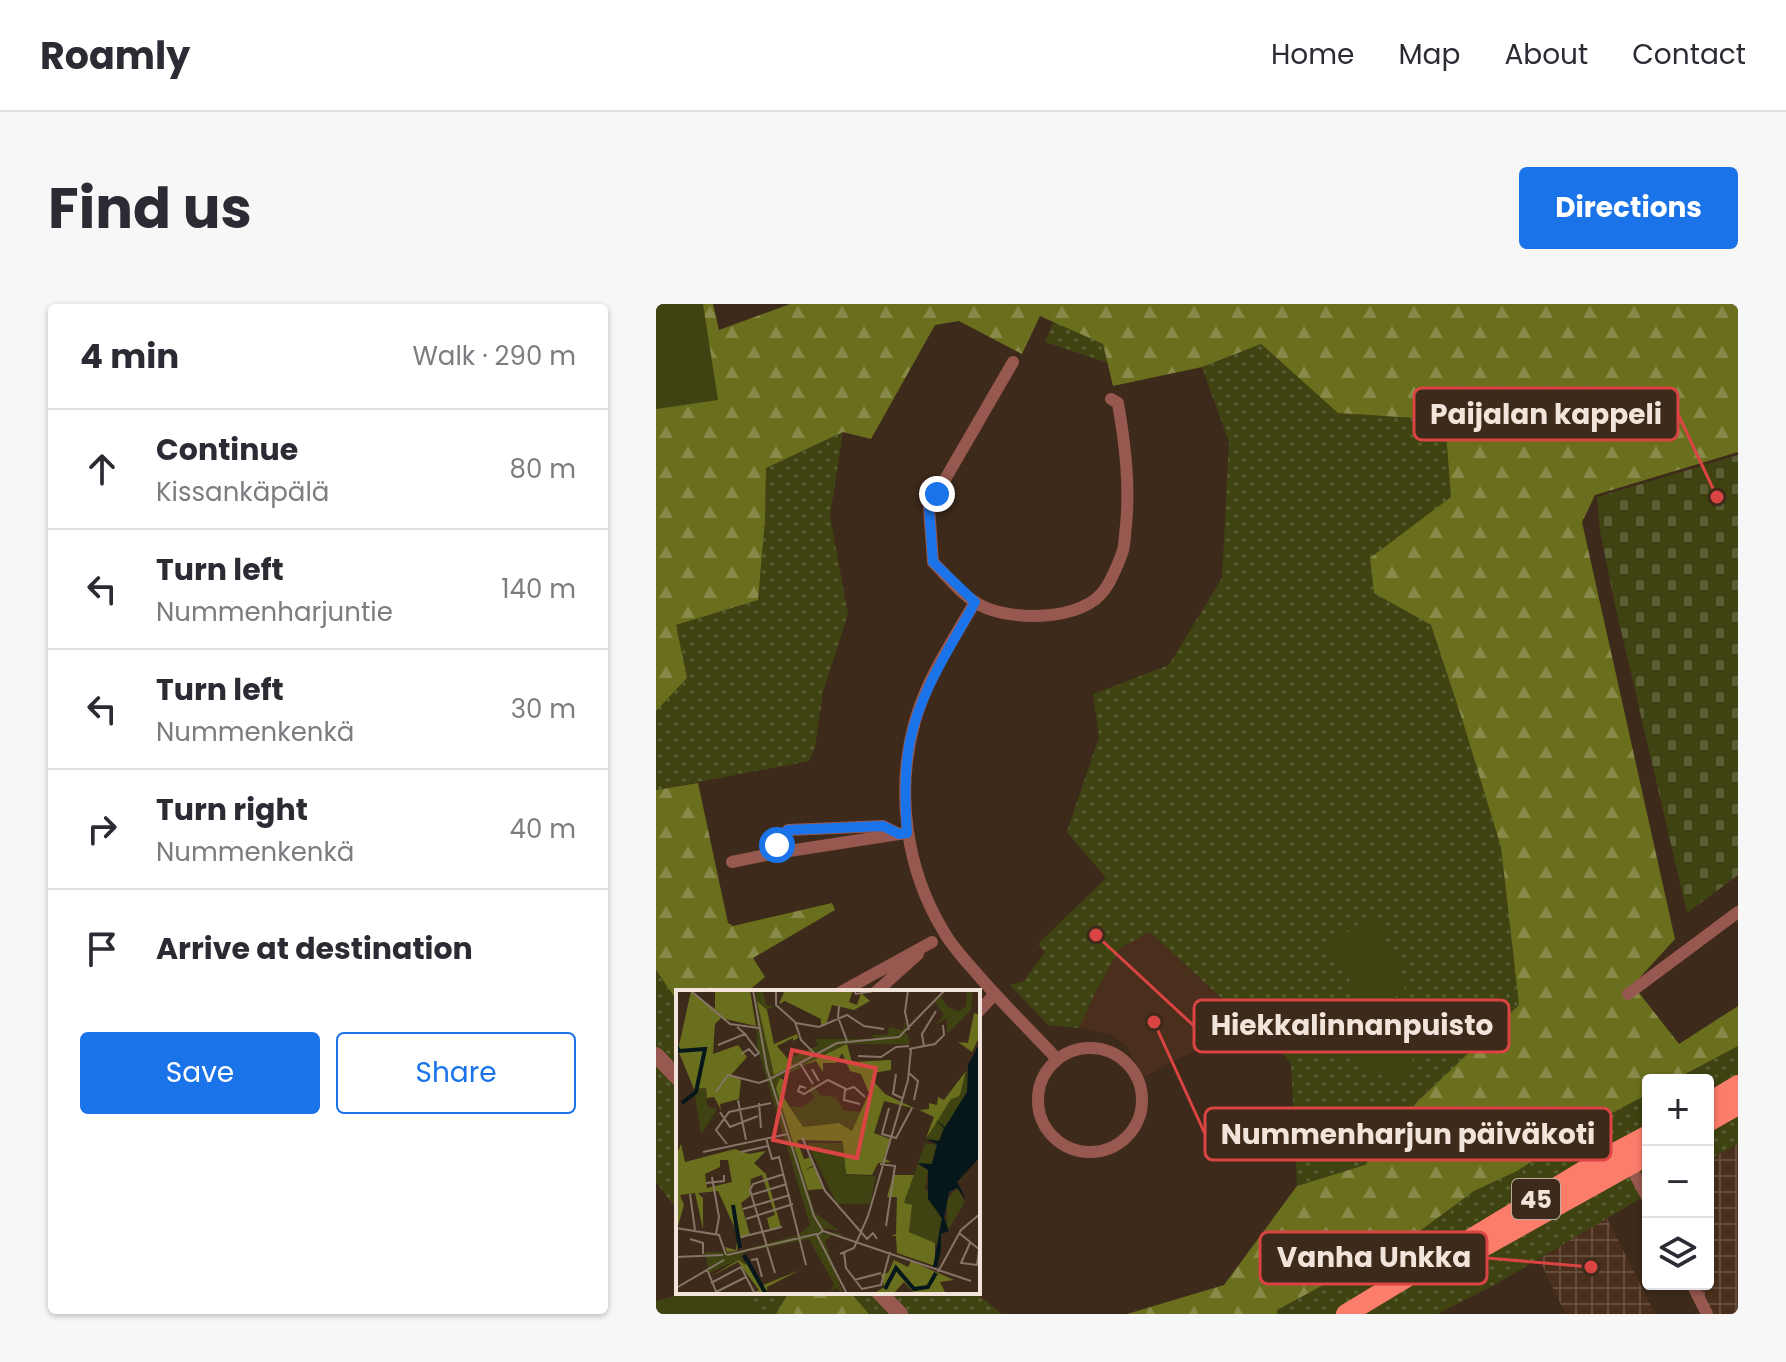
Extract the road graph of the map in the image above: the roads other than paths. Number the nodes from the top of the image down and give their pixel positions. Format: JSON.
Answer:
{"nodes":[{"id":1,"x":1013,"y":362,"type":"dead end"},
{"id":2,"x":1111,"y":399,"type":"dead end"},
{"id":3,"x":975,"y":602,"type":"junction"},
{"id":4,"x":903,"y":833,"type":"junction"},
{"id":5,"x":776,"y":853,"type":"junction"},
{"id":6,"x":732,"y":862,"type":"dead end"},
{"id":7,"x":1738,"y":912,"type":"edge"},
{"id":8,"x":944,"y":933,"type":"junction"},
{"id":9,"x":932,"y":942,"type":"junction"},
{"id":10,"x":845,"y":990,"type":"edge"},
{"id":11,"x":878,"y":990,"type":"edge"},
{"id":12,"x":995,"y":994,"type":"junction"},
{"id":13,"x":1628,"y":994,"type":"dead end"},
{"id":14,"x":980,"y":1010,"type":"edge"},
{"id":15,"x":656,"y":1055,"type":"edge"},
{"id":16,"x":1057,"y":1059,"type":"junction"},
{"id":17,"x":676,"y":1076,"type":"edge"},
{"id":18,"x":1738,"y":1085,"type":"edge"},
{"id":19,"x":1714,"y":1099,"type":"edge"},
{"id":20,"x":1738,"y":1105,"type":"edge"},
{"id":21,"x":1714,"y":1119,"type":"edge"},
{"id":22,"x":1633,"y":1157,"type":"edge"},
{"id":23,"x":1642,"y":1182,"type":"edge"},
{"id":24,"x":1695,"y":1290,"type":"edge"},
{"id":25,"x":881,"y":1294,"type":"edge"},
{"id":26,"x":900,"y":1314,"type":"edge"},
{"id":27,"x":1346,"y":1314,"type":"edge"},
{"id":28,"x":1359,"y":1314,"type":"edge"},
{"id":29,"x":1707,"y":1314,"type":"edge"}],
"edges":[{"from":1,"to":3,"type":"street"},
{"from":2,"to":3,"type":"street"},
{"from":3,"to":4,"type":"street"},
{"from":4,"to":5,"type":"street"},
{"from":4,"to":5,"type":"street"},
{"from":4,"to":8,"type":"street"},
{"from":5,"to":6,"type":"street"},
{"from":7,"to":13,"type":"street"},
{"from":8,"to":9,"type":"street"},
{"from":8,"to":12,"type":"street"},
{"from":9,"to":10,"type":"street"},
{"from":9,"to":11,"type":"street"},
{"from":12,"to":14,"type":"street"},
{"from":12,"to":16,"type":"street"},
{"from":15,"to":17,"type":"street"},
{"from":16,"to":16,"type":"street"},
{"from":18,"to":19,"type":"main road"},
{"from":20,"to":21,"type":"main road"},
{"from":22,"to":23,"type":"street"},
{"from":22,"to":27,"type":"main road","number":"45"},
{"from":22,"to":28,"type":"main road","number":"45"},
{"from":24,"to":29,"type":"street"},
{"from":25,"to":26,"type":"street"}]}
